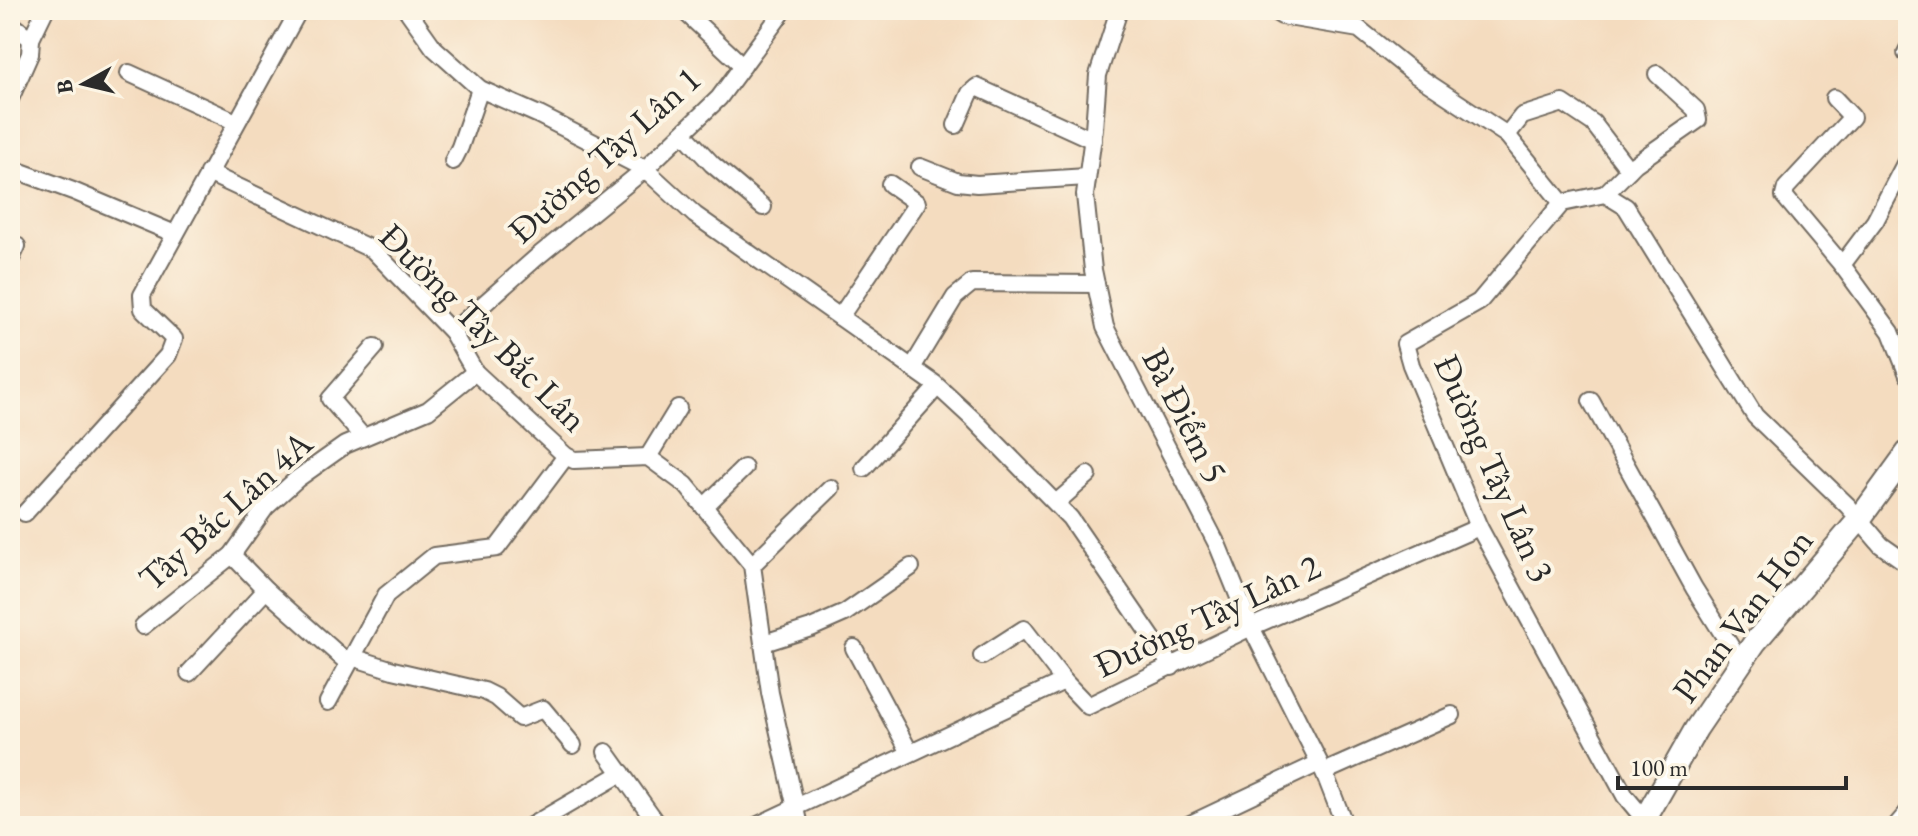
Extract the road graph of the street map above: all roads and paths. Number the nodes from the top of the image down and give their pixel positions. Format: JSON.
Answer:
{"nodes":[{"id":1,"x":45,"y":10,"type":"edge"},
{"id":2,"x":299,"y":10,"type":"edge"},
{"id":3,"x":407,"y":10,"type":"edge"},
{"id":4,"x":683,"y":10,"type":"edge"},
{"id":5,"x":784,"y":10,"type":"edge"},
{"id":6,"x":1119,"y":10,"type":"edge"},
{"id":7,"x":1272,"y":10,"type":"edge"},
{"id":8,"x":1307,"y":15,"type":"edge"},
{"id":9,"x":10,"y":23,"type":"edge"},
{"id":10,"x":31,"y":39,"type":"junction"},
{"id":11,"x":743,"y":66,"type":"junction"},
{"id":12,"x":129,"y":73,"type":"dead end"},
{"id":13,"x":1657,"y":74,"type":"dead end"},
{"id":14,"x":480,"y":89,"type":"junction"},
{"id":15,"x":1834,"y":98,"type":"dead end"},
{"id":16,"x":10,"y":99,"type":"edge"},
{"id":17,"x":236,"y":122,"type":"junction"},
{"id":18,"x":956,"y":125,"type":"dead end"},
{"id":19,"x":683,"y":133,"type":"junction"},
{"id":20,"x":1507,"y":135,"type":"junction"},
{"id":21,"x":1093,"y":140,"type":"junction"},
{"id":22,"x":1908,"y":158,"type":"edge"},
{"id":23,"x":453,"y":161,"type":"dead end"},
{"id":24,"x":920,"y":167,"type":"dead end"},
{"id":25,"x":10,"y":168,"type":"edge"},
{"id":26,"x":645,"y":169,"type":"junction"},
{"id":27,"x":1629,"y":170,"type":"junction"},
{"id":28,"x":208,"y":173,"type":"junction"},
{"id":29,"x":1087,"y":177,"type":"junction"},
{"id":30,"x":890,"y":184,"type":"dead end"},
{"id":31,"x":1605,"y":194,"type":"junction"},
{"id":32,"x":1562,"y":203,"type":"junction"},
{"id":33,"x":763,"y":207,"type":"dead end"},
{"id":34,"x":175,"y":234,"type":"junction"},
{"id":35,"x":10,"y":244,"type":"edge"},
{"id":36,"x":10,"y":261,"type":"edge"},
{"id":37,"x":1842,"y":265,"type":"junction"},
{"id":38,"x":1096,"y":284,"type":"junction"},
{"id":39,"x":840,"y":317,"type":"junction"},
{"id":40,"x":452,"y":332,"type":"junction"},
{"id":41,"x":375,"y":347,"type":"dead end"},
{"id":42,"x":912,"y":368,"type":"junction"},
{"id":43,"x":475,"y":372,"type":"junction"},
{"id":44,"x":1908,"y":375,"type":"edge"},
{"id":45,"x":937,"y":387,"type":"junction"},
{"id":46,"x":1591,"y":401,"type":"dead end"},
{"id":47,"x":678,"y":408,"type":"dead end"},
{"id":48,"x":363,"y":437,"type":"junction"},
{"id":49,"x":1908,"y":452,"type":"edge"},
{"id":50,"x":566,"y":456,"type":"junction"},
{"id":51,"x":648,"y":457,"type":"junction"},
{"id":52,"x":744,"y":468,"type":"dead end"},
{"id":53,"x":864,"y":468,"type":"dead end"},
{"id":54,"x":1088,"y":475,"type":"dead end"},
{"id":55,"x":831,"y":488,"type":"dead end"},
{"id":56,"x":1056,"y":503,"type":"junction"},
{"id":57,"x":704,"y":507,"type":"junction"},
{"id":58,"x":25,"y":513,"type":"dead end"},
{"id":59,"x":1858,"y":521,"type":"junction"},
{"id":60,"x":1479,"y":527,"type":"junction"},
{"id":61,"x":232,"y":555,"type":"junction"},
{"id":62,"x":1908,"y":564,"type":"edge"},
{"id":63,"x":752,"y":565,"type":"junction"},
{"id":64,"x":911,"y":567,"type":"dead end"},
{"id":65,"x":266,"y":590,"type":"junction"},
{"id":66,"x":143,"y":626,"type":"dead end"},
{"id":67,"x":1251,"y":627,"type":"junction"},
{"id":68,"x":764,"y":643,"type":"junction"},
{"id":69,"x":854,"y":648,"type":"dead end"},
{"id":70,"x":982,"y":656,"type":"dead end"},
{"id":71,"x":350,"y":660,"type":"junction"},
{"id":72,"x":1741,"y":663,"type":"junction"},
{"id":73,"x":1172,"y":667,"type":"junction"},
{"id":74,"x":189,"y":673,"type":"dead end"},
{"id":75,"x":1064,"y":681,"type":"junction"},
{"id":76,"x":328,"y":702,"type":"dead end"},
{"id":77,"x":1452,"y":715,"type":"dead end"},
{"id":78,"x":573,"y":745,"type":"dead end"},
{"id":79,"x":606,"y":752,"type":"dead end"},
{"id":80,"x":910,"y":753,"type":"junction"},
{"id":81,"x":1321,"y":768,"type":"junction"},
{"id":82,"x":622,"y":773,"type":"junction"},
{"id":83,"x":798,"y":808,"type":"junction"},
{"id":84,"x":1908,"y":812,"type":"edge"},
{"id":85,"x":1645,"y":824,"type":"edge"},
{"id":86,"x":531,"y":826,"type":"edge"},
{"id":87,"x":659,"y":826,"type":"edge"},
{"id":88,"x":756,"y":826,"type":"edge"},
{"id":89,"x":800,"y":826,"type":"edge"},
{"id":90,"x":1186,"y":826,"type":"edge"},
{"id":91,"x":1345,"y":826,"type":"edge"},
{"id":92,"x":1896,"y":826,"type":"edge"}],
"edges":[{"from":1,"to":10,"type":"street"},
{"from":2,"to":17,"type":"street"},
{"from":3,"to":14,"type":"street"},
{"from":4,"to":11,"type":"street"},
{"from":5,"to":11,"type":"street","name":"Đường Tây Lân 1"},
{"from":6,"to":21,"type":"street","name":"Bà Điểm 5"},
{"from":7,"to":8,"type":"street"},
{"from":8,"to":20,"type":"street"},
{"from":9,"to":10,"type":"street"},
{"from":10,"to":16,"type":"street"},
{"from":11,"to":19,"type":"street","name":"Đường Tây Lân 1"},
{"from":12,"to":17,"type":"street"},
{"from":13,"to":27,"type":"street"},
{"from":14,"to":23,"type":"street"},
{"from":14,"to":26,"type":"street"},
{"from":15,"to":37,"type":"street"},
{"from":17,"to":28,"type":"street"},
{"from":18,"to":21,"type":"street"},
{"from":19,"to":26,"type":"street","name":"Đường Tây Lân 1"},
{"from":19,"to":33,"type":"street"},
{"from":20,"to":27,"type":"street"},
{"from":20,"to":32,"type":"street"},
{"from":21,"to":29,"type":"street","name":"Bà Điểm 5"},
{"from":22,"to":37,"type":"street"},
{"from":24,"to":29,"type":"street"},
{"from":25,"to":34,"type":"street"},
{"from":26,"to":39,"type":"street"},
{"from":26,"to":40,"type":"street","name":"Đường Tây Lân 1"},
{"from":27,"to":31,"type":"street"},
{"from":28,"to":34,"type":"street"},
{"from":28,"to":40,"type":"street","name":"Đường Tây Bắc Lân"},
{"from":29,"to":38,"type":"street","name":"Bà Điểm 5"},
{"from":30,"to":39,"type":"street"},
{"from":31,"to":32,"type":"street"},
{"from":31,"to":59,"type":"street"},
{"from":32,"to":60,"type":"street","name":"Đường Tây Lân 3"},
{"from":34,"to":58,"type":"street"},
{"from":35,"to":36,"type":"street"},
{"from":37,"to":44,"type":"street"},
{"from":38,"to":42,"type":"street"},
{"from":38,"to":67,"type":"street","name":"Bà Điểm 5"},
{"from":39,"to":42,"type":"street"},
{"from":40,"to":43,"type":"street","name":"Đường Tây Bắc Lân"},
{"from":41,"to":48,"type":"street"},
{"from":42,"to":45,"type":"street"},
{"from":43,"to":48,"type":"street","name":"Tây Bắc Lân 4A"},
{"from":43,"to":50,"type":"street","name":"Đường Tây Bắc Lân"},
{"from":45,"to":53,"type":"street"},
{"from":45,"to":56,"type":"street"},
{"from":46,"to":72,"type":"street"},
{"from":47,"to":51,"type":"street"},
{"from":48,"to":61,"type":"street","name":"Tây Bắc Lân 4A"},
{"from":49,"to":59,"type":"main road","name":"Phan Van Hon"},
{"from":50,"to":51,"type":"street","name":"Đường Tây Bắc Lân"},
{"from":50,"to":71,"type":"street"},
{"from":51,"to":57,"type":"street"},
{"from":52,"to":57,"type":"street"},
{"from":54,"to":56,"type":"street"},
{"from":55,"to":63,"type":"street"},
{"from":56,"to":73,"type":"street"},
{"from":57,"to":63,"type":"street"},
{"from":59,"to":62,"type":"street"},
{"from":59,"to":72,"type":"main road","name":"Phan Van Hon"},
{"from":60,"to":67,"type":"street","name":"Đường Tây Lân 2"},
{"from":60,"to":85,"type":"street","name":"Đường Tây Lân 3"},
{"from":61,"to":65,"type":"street"},
{"from":61,"to":66,"type":"street","name":"Tây Bắc Lân 4A"},
{"from":63,"to":68,"type":"street"},
{"from":64,"to":68,"type":"street"},
{"from":65,"to":71,"type":"street"},
{"from":65,"to":74,"type":"street"},
{"from":67,"to":73,"type":"street","name":"Đường Tây Lân 2"},
{"from":67,"to":81,"type":"street","name":"Bà Điểm 5"},
{"from":68,"to":83,"type":"street"},
{"from":69,"to":80,"type":"street"},
{"from":70,"to":75,"type":"street"},
{"from":71,"to":76,"type":"street"},
{"from":71,"to":78,"type":"street"},
{"from":72,"to":85,"type":"main road","name":"Phan Van Hon"},
{"from":73,"to":75,"type":"street","name":"Đường Tây Lân 2"},
{"from":75,"to":80,"type":"street","name":"Đường Tây Lân 2"},
{"from":77,"to":81,"type":"street"},
{"from":79,"to":82,"type":"street"},
{"from":80,"to":83,"type":"street","name":"Đường Tây Lân 2"},
{"from":81,"to":90,"type":"street"},
{"from":81,"to":91,"type":"street","name":"Bà Điểm 5"},
{"from":82,"to":86,"type":"street"},
{"from":82,"to":87,"type":"street"},
{"from":83,"to":88,"type":"street","name":"Đường Tây Lân 2"},
{"from":83,"to":89,"type":"street"},
{"from":84,"to":92,"type":"street"}]}
